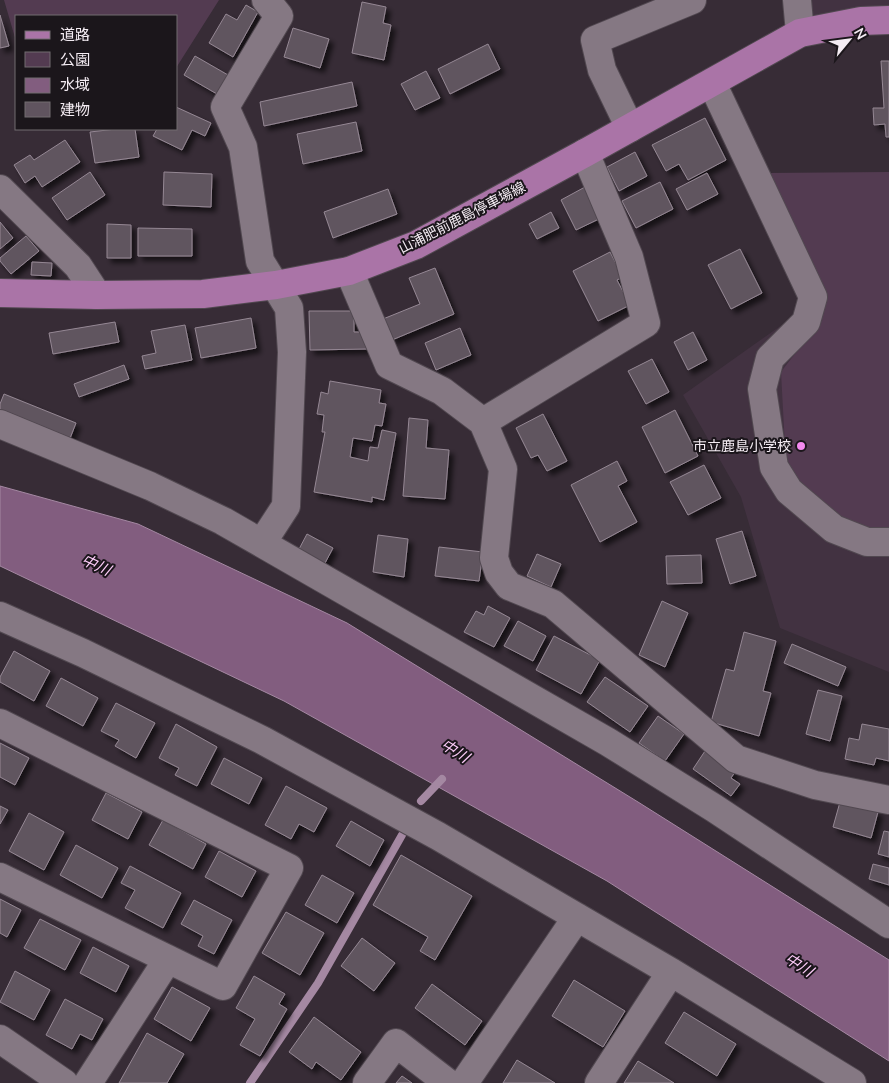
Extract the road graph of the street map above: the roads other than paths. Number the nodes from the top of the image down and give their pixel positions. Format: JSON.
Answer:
{"nodes":[{"id":1,"x":266,"y":0,"type":"edge"},
{"id":2,"x":692,"y":0,"type":"edge"},
{"id":3,"x":797,"y":0,"type":"edge"},
{"id":4,"x":889,"y":20,"type":"edge"},
{"id":5,"x":800,"y":33,"type":"junction"},
{"id":6,"x":712,"y":83,"type":"junction"},
{"id":7,"x":630,"y":128,"type":"junction"},
{"id":8,"x":585,"y":154,"type":"junction"},
{"id":9,"x":0,"y":189,"type":"edge"},
{"id":10,"x":349,"y":271,"type":"junction"},
{"id":11,"x":276,"y":285,"type":"junction"},
{"id":12,"x":0,"y":292,"type":"edge"},
{"id":13,"x":98,"y":295,"type":"junction"},
{"id":14,"x":483,"y":422,"type":"junction"},
{"id":15,"x":0,"y":424,"type":"edge"},
{"id":16,"x":889,"y":542,"type":"edge"},
{"id":17,"x":262,"y":543,"type":"junction"},
{"id":18,"x":0,"y":616,"type":"edge"},
{"id":19,"x":0,"y":723,"type":"edge"},
{"id":20,"x":889,"y":800,"type":"edge"},
{"id":21,"x":0,"y":877,"type":"edge"},
{"id":22,"x":577,"y":917,"type":"junction"},
{"id":23,"x":889,"y":924,"type":"edge"},
{"id":24,"x":168,"y":960,"type":"junction"},
{"id":25,"x":671,"y":972,"type":"junction"},
{"id":26,"x":0,"y":1039,"type":"edge"},
{"id":27,"x":64,"y":1083,"type":"edge"},
{"id":28,"x":88,"y":1083,"type":"edge"},
{"id":29,"x":368,"y":1083,"type":"edge"},
{"id":30,"x":448,"y":1083,"type":"edge"},
{"id":31,"x":464,"y":1083,"type":"edge"},
{"id":32,"x":599,"y":1083,"type":"edge"},
{"id":33,"x":852,"y":1083,"type":"edge"}],
"edges":[{"from":1,"to":11,"type":"street"},
{"from":2,"to":7,"type":"street"},
{"from":3,"to":5,"type":"street"},
{"from":4,"to":5,"type":"main road","name":"山浦肥前鹿島停車場線"},
{"from":5,"to":6,"type":"main road","name":"山浦肥前鹿島停車場線"},
{"from":6,"to":7,"type":"main road","name":"山浦肥前鹿島停車場線"},
{"from":6,"to":16,"type":"street"},
{"from":7,"to":8,"type":"main road","name":"山浦肥前鹿島停車場線"},
{"from":8,"to":10,"type":"main road","name":"山浦肥前鹿島停車場線"},
{"from":8,"to":14,"type":"street"},
{"from":9,"to":13,"type":"street"},
{"from":10,"to":11,"type":"main road","name":"山浦肥前鹿島停車場線"},
{"from":10,"to":14,"type":"street"},
{"from":11,"to":13,"type":"main road","name":"山浦肥前鹿島停車場線"},
{"from":11,"to":17,"type":"street"},
{"from":12,"to":13,"type":"main road","name":"山浦肥前鹿島停車場線"},
{"from":14,"to":20,"type":"street"},
{"from":15,"to":17,"type":"street"},
{"from":17,"to":23,"type":"street"},
{"from":18,"to":22,"type":"street"},
{"from":19,"to":24,"type":"street"},
{"from":21,"to":24,"type":"street"},
{"from":22,"to":25,"type":"street"},
{"from":22,"to":31,"type":"street"},
{"from":24,"to":28,"type":"street"},
{"from":25,"to":32,"type":"street"},
{"from":25,"to":33,"type":"street"},
{"from":26,"to":27,"type":"street"},
{"from":29,"to":30,"type":"street"}]}
